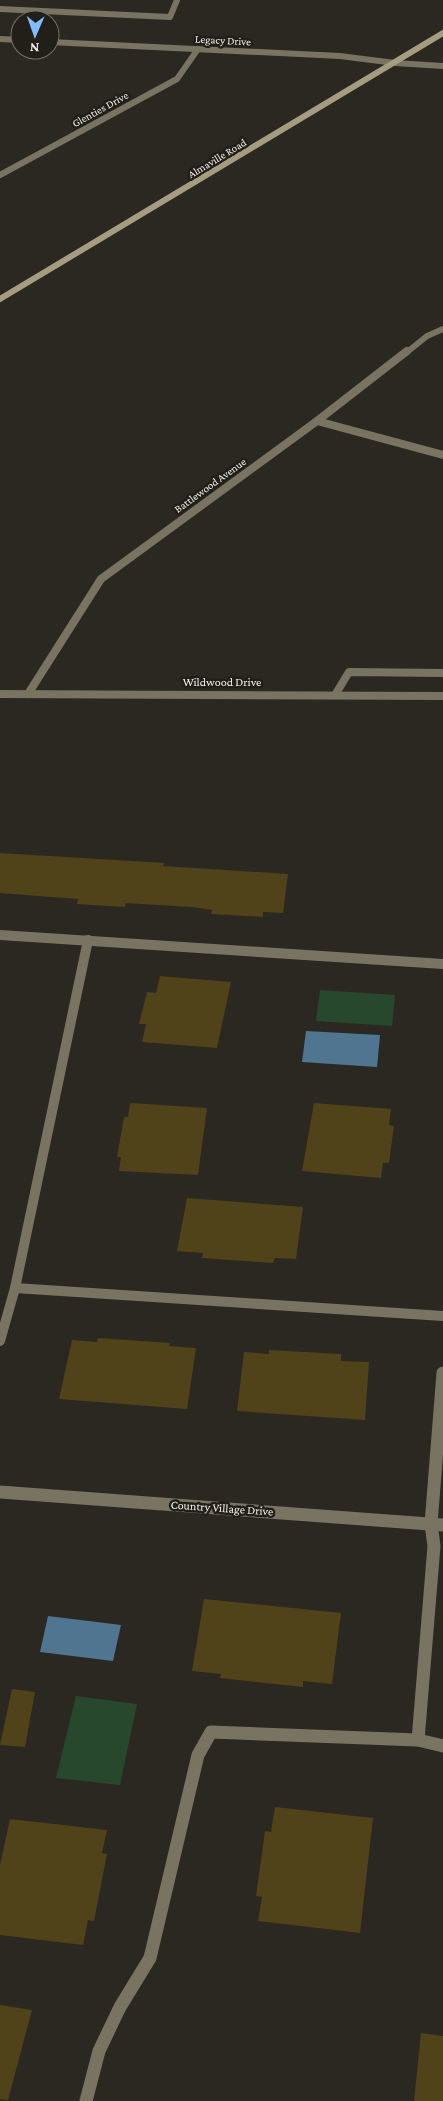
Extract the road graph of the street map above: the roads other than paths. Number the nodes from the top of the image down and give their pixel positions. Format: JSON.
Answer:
{"nodes":[{"id":1,"x":176,"y":0,"type":"edge"},
{"id":2,"x":0,"y":9,"type":"edge"},
{"id":3,"x":443,"y":33,"type":"edge"},
{"id":4,"x":60,"y":42,"type":"edge"},
{"id":5,"x":198,"y":49,"type":"junction"},
{"id":6,"x":395,"y":63,"type":"junction"},
{"id":7,"x":443,"y":66,"type":"edge"},
{"id":8,"x":0,"y":175,"type":"edge"},
{"id":9,"x":0,"y":299,"type":"edge"},
{"id":10,"x":443,"y":329,"type":"edge"},
{"id":11,"x":317,"y":421,"type":"junction"},
{"id":12,"x":443,"y":455,"type":"edge"},
{"id":13,"x":443,"y":673,"type":"edge"},
{"id":14,"x":0,"y":694,"type":"edge"},
{"id":15,"x":28,"y":694,"type":"junction"},
{"id":16,"x":335,"y":695,"type":"junction"},
{"id":17,"x":443,"y":696,"type":"edge"},
{"id":18,"x":0,"y":935,"type":"edge"},
{"id":19,"x":88,"y":940,"type":"junction"},
{"id":20,"x":443,"y":964,"type":"edge"},
{"id":21,"x":16,"y":1288,"type":"junction"},
{"id":22,"x":443,"y":1316,"type":"edge"},
{"id":23,"x":0,"y":1341,"type":"edge"},
{"id":24,"x":443,"y":1373,"type":"edge"},
{"id":25,"x":0,"y":1492,"type":"edge"},
{"id":26,"x":437,"y":1524,"type":"edge"},
{"id":27,"x":418,"y":1740,"type":"junction"},
{"id":28,"x":443,"y":1746,"type":"edge"},
{"id":29,"x":86,"y":2101,"type":"edge"}],
"edges":[{"from":1,"to":2,"type":"street"},
{"from":3,"to":6,"type":"street","name":"Almaville Road"},
{"from":4,"to":5,"type":"street","name":"Legacy Drive"},
{"from":5,"to":6,"type":"street","name":"Legacy Drive"},
{"from":5,"to":8,"type":"street","name":"Glenties Drive"},
{"from":6,"to":7,"type":"street","name":"Legacy Drive"},
{"from":6,"to":9,"type":"street","name":"Almaville Road"},
{"from":10,"to":11,"type":"street","name":"Battlewood Avenue"},
{"from":11,"to":12,"type":"street"},
{"from":11,"to":15,"type":"street","name":"Battlewood Avenue"},
{"from":13,"to":16,"type":"street"},
{"from":14,"to":15,"type":"street","name":"Wildwood Drive"},
{"from":15,"to":16,"type":"street","name":"Wildwood Drive"},
{"from":16,"to":17,"type":"street","name":"Wildwood Drive"},
{"from":18,"to":19,"type":"street"},
{"from":19,"to":20,"type":"street"},
{"from":19,"to":21,"type":"street"},
{"from":21,"to":22,"type":"street"},
{"from":21,"to":23,"type":"street"},
{"from":24,"to":26,"type":"street"},
{"from":25,"to":26,"type":"street","name":"Country Village Drive"},
{"from":26,"to":27,"type":"street"},
{"from":27,"to":28,"type":"street"},
{"from":27,"to":29,"type":"street"}]}
